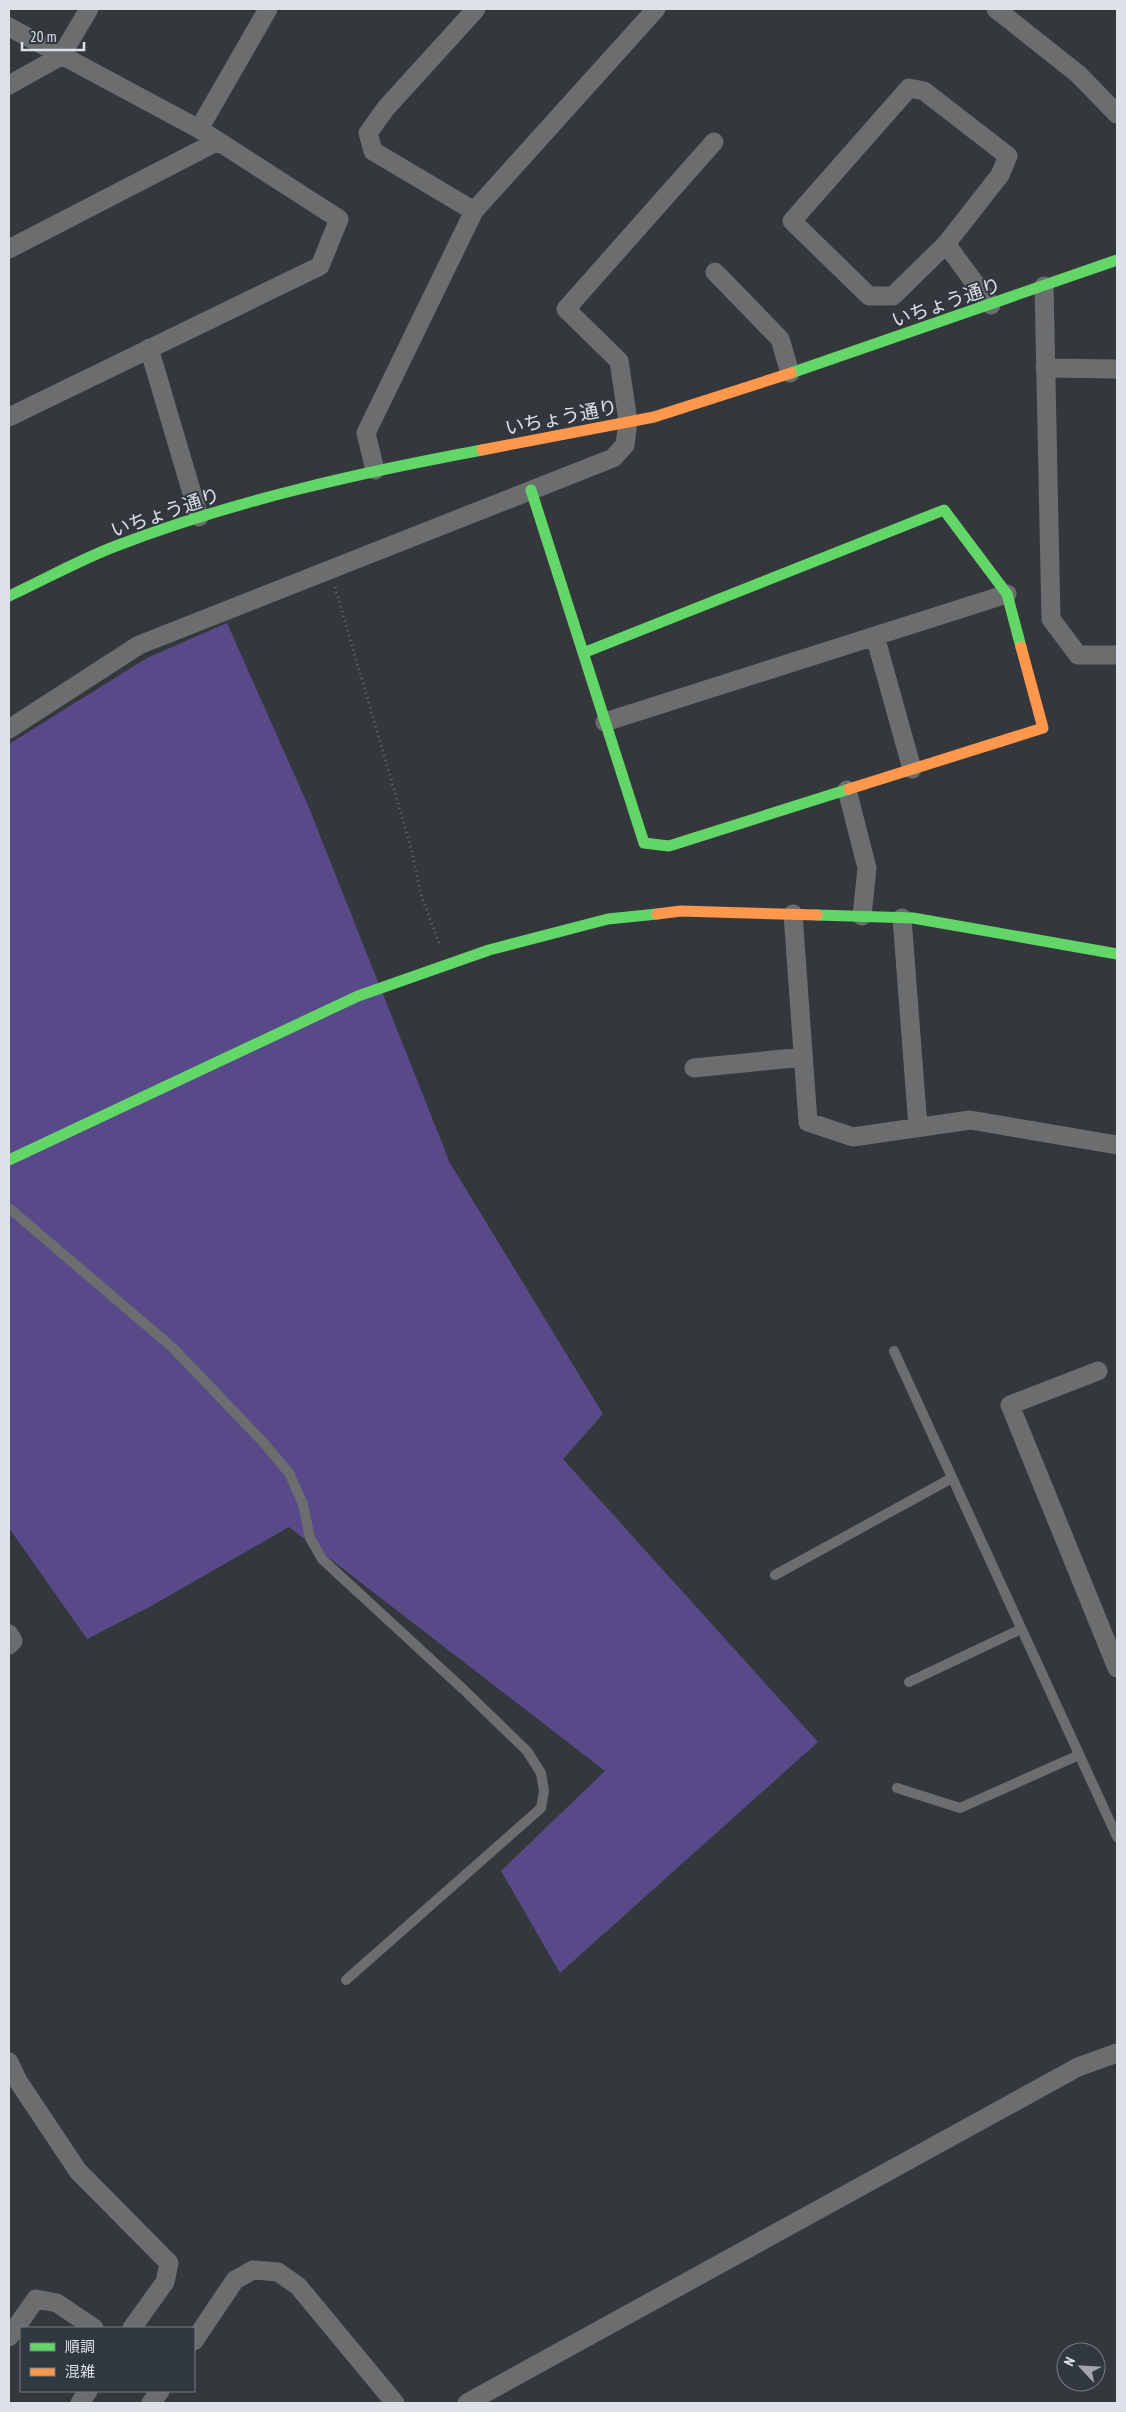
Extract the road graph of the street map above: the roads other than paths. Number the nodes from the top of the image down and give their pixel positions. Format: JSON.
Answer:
{"nodes":[{"id":1,"x":89,"y":9,"type":"edge"},
{"id":2,"x":268,"y":9,"type":"edge"},
{"id":3,"x":476,"y":9,"type":"edge"},
{"id":4,"x":656,"y":9,"type":"edge"},
{"id":5,"x":996,"y":9,"type":"edge"},
{"id":6,"x":9,"y":28,"type":"edge"},
{"id":7,"x":61,"y":56,"type":"junction"},
{"id":8,"x":9,"y":84,"type":"edge"},
{"id":9,"x":1117,"y":114,"type":"edge"},
{"id":10,"x":199,"y":130,"type":"junction"},
{"id":11,"x":218,"y":141,"type":"junction"},
{"id":12,"x":714,"y":142,"type":"dead end"},
{"id":13,"x":474,"y":211,"type":"junction"},
{"id":14,"x":946,"y":244,"type":"junction"},
{"id":15,"x":9,"y":249,"type":"edge"},
{"id":16,"x":1117,"y":260,"type":"edge"},
{"id":17,"x":715,"y":272,"type":"dead end"},
{"id":18,"x":1044,"y":286,"type":"junction"},
{"id":19,"x":991,"y":305,"type":"junction"},
{"id":20,"x":149,"y":348,"type":"junction"},
{"id":21,"x":1045,"y":368,"type":"junction"},
{"id":22,"x":1117,"y":369,"type":"edge"},
{"id":23,"x":790,"y":373,"type":"junction"},
{"id":24,"x":9,"y":417,"type":"edge"},
{"id":25,"x":628,"y":421,"type":"junction"},
{"id":26,"x":375,"y":470,"type":"junction"},
{"id":27,"x":531,"y":490,"type":"junction"},
{"id":28,"x":199,"y":518,"type":"junction"},
{"id":29,"x":1007,"y":594,"type":"junction"},
{"id":30,"x":9,"y":596,"type":"edge"},
{"id":31,"x":875,"y":636,"type":"junction"},
{"id":32,"x":583,"y":653,"type":"junction"},
{"id":33,"x":1117,"y":655,"type":"edge"},
{"id":34,"x":605,"y":722,"type":"junction"},
{"id":35,"x":9,"y":729,"type":"edge"},
{"id":36,"x":912,"y":769,"type":"junction"},
{"id":37,"x":847,"y":790,"type":"junction"},
{"id":38,"x":793,"y":914,"type":"junction"},
{"id":39,"x":862,"y":916,"type":"junction"},
{"id":40,"x":902,"y":918,"type":"junction"},
{"id":41,"x":1117,"y":954,"type":"edge"},
{"id":42,"x":803,"y":1057,"type":"junction"},
{"id":43,"x":694,"y":1068,"type":"dead end"},
{"id":44,"x":918,"y":1128,"type":"junction"},
{"id":45,"x":1117,"y":1144,"type":"edge"},
{"id":46,"x":9,"y":1160,"type":"edge"},
{"id":47,"x":9,"y":1208,"type":"edge"},
{"id":48,"x":894,"y":1351,"type":"dead end"},
{"id":49,"x":1098,"y":1371,"type":"dead end"},
{"id":50,"x":952,"y":1478,"type":"junction"},
{"id":51,"x":775,"y":1575,"type":"dead end"},
{"id":52,"x":1021,"y":1628,"type":"junction"},
{"id":53,"x":9,"y":1634,"type":"edge"},
{"id":54,"x":9,"y":1645,"type":"edge"},
{"id":55,"x":1117,"y":1668,"type":"edge"},
{"id":56,"x":908,"y":1682,"type":"dead end"},
{"id":57,"x":1080,"y":1755,"type":"junction"},
{"id":58,"x":897,"y":1788,"type":"dead end"},
{"id":59,"x":1117,"y":1838,"type":"edge"},
{"id":60,"x":346,"y":1980,"type":"dead end"},
{"id":61,"x":1117,"y":2053,"type":"edge"},
{"id":62,"x":9,"y":2062,"type":"edge"},
{"id":63,"x":93,"y":2327,"type":"edge"},
{"id":64,"x":133,"y":2327,"type":"edge"},
{"id":65,"x":9,"y":2337,"type":"edge"},
{"id":66,"x":195,"y":2340,"type":"edge"},
{"id":67,"x":87,"y":2392,"type":"edge"},
{"id":68,"x":159,"y":2392,"type":"edge"},
{"id":69,"x":80,"y":2403,"type":"edge"},
{"id":70,"x":152,"y":2403,"type":"edge"},
{"id":71,"x":395,"y":2403,"type":"edge"},
{"id":72,"x":467,"y":2403,"type":"edge"}],
"edges":[{"from":1,"to":7,"type":"street"},
{"from":2,"to":10,"type":"street"},
{"from":3,"to":13,"type":"street"},
{"from":4,"to":13,"type":"street"},
{"from":5,"to":9,"type":"street"},
{"from":6,"to":7,"type":"street"},
{"from":7,"to":8,"type":"street"},
{"from":7,"to":10,"type":"street"},
{"from":10,"to":11,"type":"street"},
{"from":11,"to":15,"type":"street"},
{"from":11,"to":20,"type":"street"},
{"from":12,"to":25,"type":"street"},
{"from":13,"to":26,"type":"street"},
{"from":14,"to":14,"type":"street"},
{"from":14,"to":19,"type":"street"},
{"from":16,"to":18,"type":"street","name":"いちょう通り"},
{"from":17,"to":23,"type":"street"},
{"from":18,"to":19,"type":"street","name":"いちょう通り"},
{"from":18,"to":21,"type":"street"},
{"from":19,"to":23,"type":"street","name":"いちょう通り"},
{"from":20,"to":24,"type":"street"},
{"from":20,"to":28,"type":"street"},
{"from":21,"to":22,"type":"street"},
{"from":21,"to":33,"type":"street"},
{"from":23,"to":25,"type":"street","name":"いちょう通り"},
{"from":25,"to":26,"type":"street","name":"いちょう通り"},
{"from":25,"to":27,"type":"street"},
{"from":26,"to":28,"type":"street","name":"いちょう通り"},
{"from":27,"to":32,"type":"street"},
{"from":27,"to":35,"type":"street"},
{"from":28,"to":30,"type":"street","name":"いちょう通り"},
{"from":29,"to":31,"type":"street"},
{"from":29,"to":32,"type":"street"},
{"from":29,"to":36,"type":"street"},
{"from":31,"to":34,"type":"street"},
{"from":31,"to":36,"type":"street"},
{"from":32,"to":34,"type":"street"},
{"from":34,"to":37,"type":"street"},
{"from":36,"to":37,"type":"street"},
{"from":37,"to":39,"type":"street"},
{"from":38,"to":39,"type":"street"},
{"from":38,"to":42,"type":"street"},
{"from":38,"to":46,"type":"street"},
{"from":39,"to":40,"type":"street"},
{"from":40,"to":41,"type":"street"},
{"from":40,"to":44,"type":"street"},
{"from":42,"to":43,"type":"street"},
{"from":42,"to":44,"type":"street"},
{"from":44,"to":45,"type":"street"},
{"from":47,"to":60,"type":"lane"},
{"from":48,"to":50,"type":"lane"},
{"from":49,"to":55,"type":"street"},
{"from":50,"to":51,"type":"lane"},
{"from":50,"to":52,"type":"lane"},
{"from":52,"to":56,"type":"lane"},
{"from":52,"to":57,"type":"lane"},
{"from":53,"to":54,"type":"street"},
{"from":57,"to":58,"type":"lane"},
{"from":57,"to":59,"type":"lane"},
{"from":61,"to":72,"type":"street"},
{"from":62,"to":64,"type":"street"},
{"from":63,"to":65,"type":"street"},
{"from":66,"to":71,"type":"street"},
{"from":67,"to":69,"type":"street"},
{"from":68,"to":70,"type":"street"}]}
